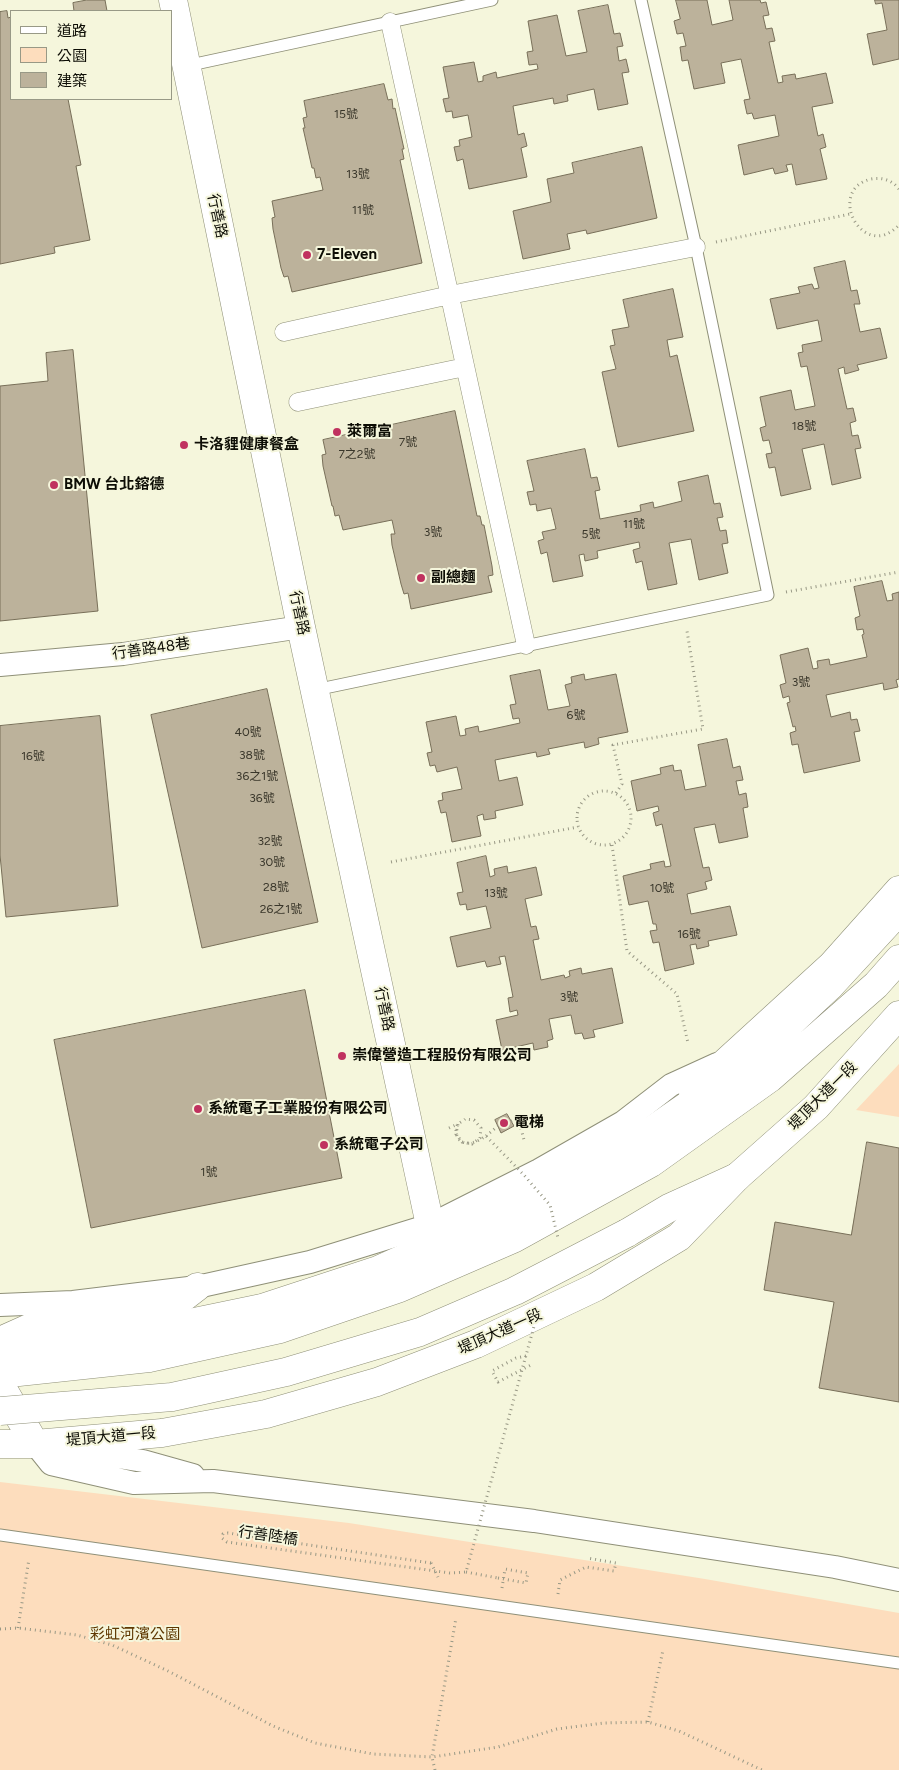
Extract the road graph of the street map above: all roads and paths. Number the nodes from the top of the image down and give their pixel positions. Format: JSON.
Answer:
{"nodes":[{"id":1,"x":173,"y":0,"type":"edge"},
{"id":2,"x":492,"y":0,"type":"edge"},
{"id":3,"x":641,"y":0,"type":"edge"},
{"id":4,"x":390,"y":22,"type":"junction"},
{"id":5,"x":186,"y":66,"type":"junction"},
{"id":6,"x":899,"y":189,"type":"edge"},
{"id":7,"x":850,"y":214,"type":"junction"},
{"id":8,"x":899,"y":224,"type":"edge"},
{"id":9,"x":696,"y":246,"type":"junction"},
{"id":10,"x":450,"y":295,"type":"junction"},
{"id":11,"x":284,"y":332,"type":"dead end"},
{"id":12,"x":465,"y":367,"type":"junction"},
{"id":13,"x":298,"y":402,"type":"dead end"},
{"id":14,"x":899,"y":572,"type":"edge"},
{"id":15,"x":768,"y":595,"type":"junction"},
{"id":16,"x":684,"y":612,"type":"junction"},
{"id":17,"x":301,"y":626,"type":"junction"},
{"id":18,"x":526,"y":646,"type":"junction"},
{"id":19,"x":0,"y":665,"type":"edge"},
{"id":20,"x":315,"y":690,"type":"junction"},
{"id":21,"x":616,"y":794,"type":"junction"},
{"id":22,"x":578,"y":827,"type":"junction"},
{"id":23,"x":612,"y":845,"type":"junction"},
{"id":24,"x":391,"y":862,"type":"dead end"},
{"id":25,"x":899,"y":890,"type":"edge"},
{"id":26,"x":899,"y":910,"type":"edge"},
{"id":27,"x":899,"y":959,"type":"edge"},
{"id":28,"x":899,"y":1015,"type":"edge"},
{"id":29,"x":688,"y":1044,"type":"dead end"},
{"id":30,"x":729,"y":1058,"type":"junction"},
{"id":31,"x":511,"y":1121,"type":"dead end"},
{"id":32,"x":458,"y":1124,"type":"junction"},
{"id":33,"x":498,"y":1126,"type":"dead end"},
{"id":34,"x":449,"y":1128,"type":"dead end"},
{"id":35,"x":486,"y":1136,"type":"junction"},
{"id":36,"x":524,"y":1140,"type":"dead end"},
{"id":37,"x":737,"y":1178,"type":"junction"},
{"id":38,"x":430,"y":1225,"type":"junction"},
{"id":39,"x":558,"y":1240,"type":"dead end"},
{"id":40,"x":197,"y":1287,"type":"junction"},
{"id":41,"x":0,"y":1305,"type":"edge"},
{"id":42,"x":538,"y":1311,"type":"dead end"},
{"id":43,"x":0,"y":1342,"type":"edge"},
{"id":44,"x":0,"y":1351,"type":"edge"},
{"id":45,"x":526,"y":1356,"type":"junction"},
{"id":46,"x":532,"y":1364,"type":"dead end"},
{"id":47,"x":0,"y":1374,"type":"edge"},
{"id":48,"x":0,"y":1384,"type":"edge"},
{"id":49,"x":0,"y":1411,"type":"edge"},
{"id":50,"x":0,"y":1444,"type":"edge"},
{"id":51,"x":35,"y":1444,"type":"junction"},
{"id":52,"x":0,"y":1535,"type":"edge"},
{"id":53,"x":32,"y":1539,"type":"junction"},
{"id":54,"x":587,"y":1558,"type":"dead end"},
{"id":55,"x":505,"y":1569,"type":"dead end"},
{"id":56,"x":466,"y":1572,"type":"junction"},
{"id":57,"x":439,"y":1580,"type":"dead end"},
{"id":58,"x":899,"y":1580,"type":"edge"},
{"id":59,"x":457,"y":1612,"type":"dead end"},
{"id":60,"x":554,"y":1615,"type":"junction"},
{"id":61,"x":18,"y":1628,"type":"junction"},
{"id":62,"x":0,"y":1629,"type":"edge"},
{"id":63,"x":664,"y":1647,"type":"dead end"},
{"id":64,"x":899,"y":1663,"type":"edge"},
{"id":65,"x":648,"y":1722,"type":"junction"},
{"id":66,"x":432,"y":1757,"type":"junction"},
{"id":67,"x":436,"y":1770,"type":"edge"},
{"id":68,"x":762,"y":1770,"type":"edge"}],
"edges":[{"from":1,"to":5,"type":"main road","name":"行善路"},
{"from":2,"to":4,"type":"lane"},
{"from":3,"to":9,"type":"lane"},
{"from":4,"to":5,"type":"lane"},
{"from":4,"to":10,"type":"street"},
{"from":5,"to":17,"type":"main road","name":"行善路"},
{"from":6,"to":7,"type":"path"},
{"from":7,"to":8,"type":"path"},
{"from":7,"to":9,"type":"path"},
{"from":9,"to":10,"type":"street"},
{"from":9,"to":15,"type":"lane"},
{"from":10,"to":11,"type":"street"},
{"from":10,"to":12,"type":"street"},
{"from":12,"to":13,"type":"street"},
{"from":12,"to":18,"type":"street"},
{"from":14,"to":15,"type":"path"},
{"from":15,"to":16,"type":"lane"},
{"from":16,"to":18,"type":"lane"},
{"from":16,"to":21,"type":"path"},
{"from":17,"to":19,"type":"street","name":"行善路48巷"},
{"from":17,"to":20,"type":"main road","name":"行善路"},
{"from":18,"to":20,"type":"lane"},
{"from":20,"to":38,"type":"main road","name":"行善路"},
{"from":21,"to":22,"type":"path"},
{"from":21,"to":23,"type":"path"},
{"from":22,"to":23,"type":"path"},
{"from":22,"to":24,"type":"path"},
{"from":23,"to":29,"type":"path"},
{"from":25,"to":30,"type":"main road"},
{"from":26,"to":44,"type":"main road"},
{"from":27,"to":47,"type":"main road"},
{"from":28,"to":37,"type":"main road","name":"堤頂大道一段"},
{"from":30,"to":38,"type":"street"},
{"from":30,"to":43,"type":"main road"},
{"from":31,"to":36,"type":"path"},
{"from":32,"to":32,"type":"path","bridge":true},
{"from":32,"to":34,"type":"path"},
{"from":32,"to":35,"type":"path","bridge":true},
{"from":33,"to":35,"type":"path"},
{"from":35,"to":39,"type":"path","bridge":true},
{"from":37,"to":49,"type":"main road","bridge":true},
{"from":37,"to":51,"type":"main road","name":"堤頂大道一段"},
{"from":38,"to":40,"type":"street"},
{"from":40,"to":41,"type":"street"},
{"from":40,"to":43,"type":"main road"},
{"from":42,"to":45,"type":"path","bridge":true},
{"from":45,"to":46,"type":"path","bridge":true},
{"from":45,"to":56,"type":"path","bridge":true},
{"from":48,"to":51,"type":"main road"},
{"from":50,"to":51,"type":"main road","name":"堤頂大道一段"},
{"from":51,"to":58,"type":"street"},
{"from":52,"to":53,"type":"lane"},
{"from":53,"to":60,"type":"lane"},
{"from":53,"to":61,"type":"path"},
{"from":54,"to":60,"type":"path"},
{"from":55,"to":56,"type":"path","name":"行善陸橋","bridge":true},
{"from":56,"to":57,"type":"path","name":"行善陸橋","bridge":true},
{"from":59,"to":66,"type":"path"},
{"from":60,"to":64,"type":"lane"},
{"from":61,"to":62,"type":"path"},
{"from":61,"to":66,"type":"path"},
{"from":63,"to":65,"type":"path"},
{"from":65,"to":66,"type":"path"},
{"from":65,"to":68,"type":"path"},
{"from":66,"to":67,"type":"path"}]}
